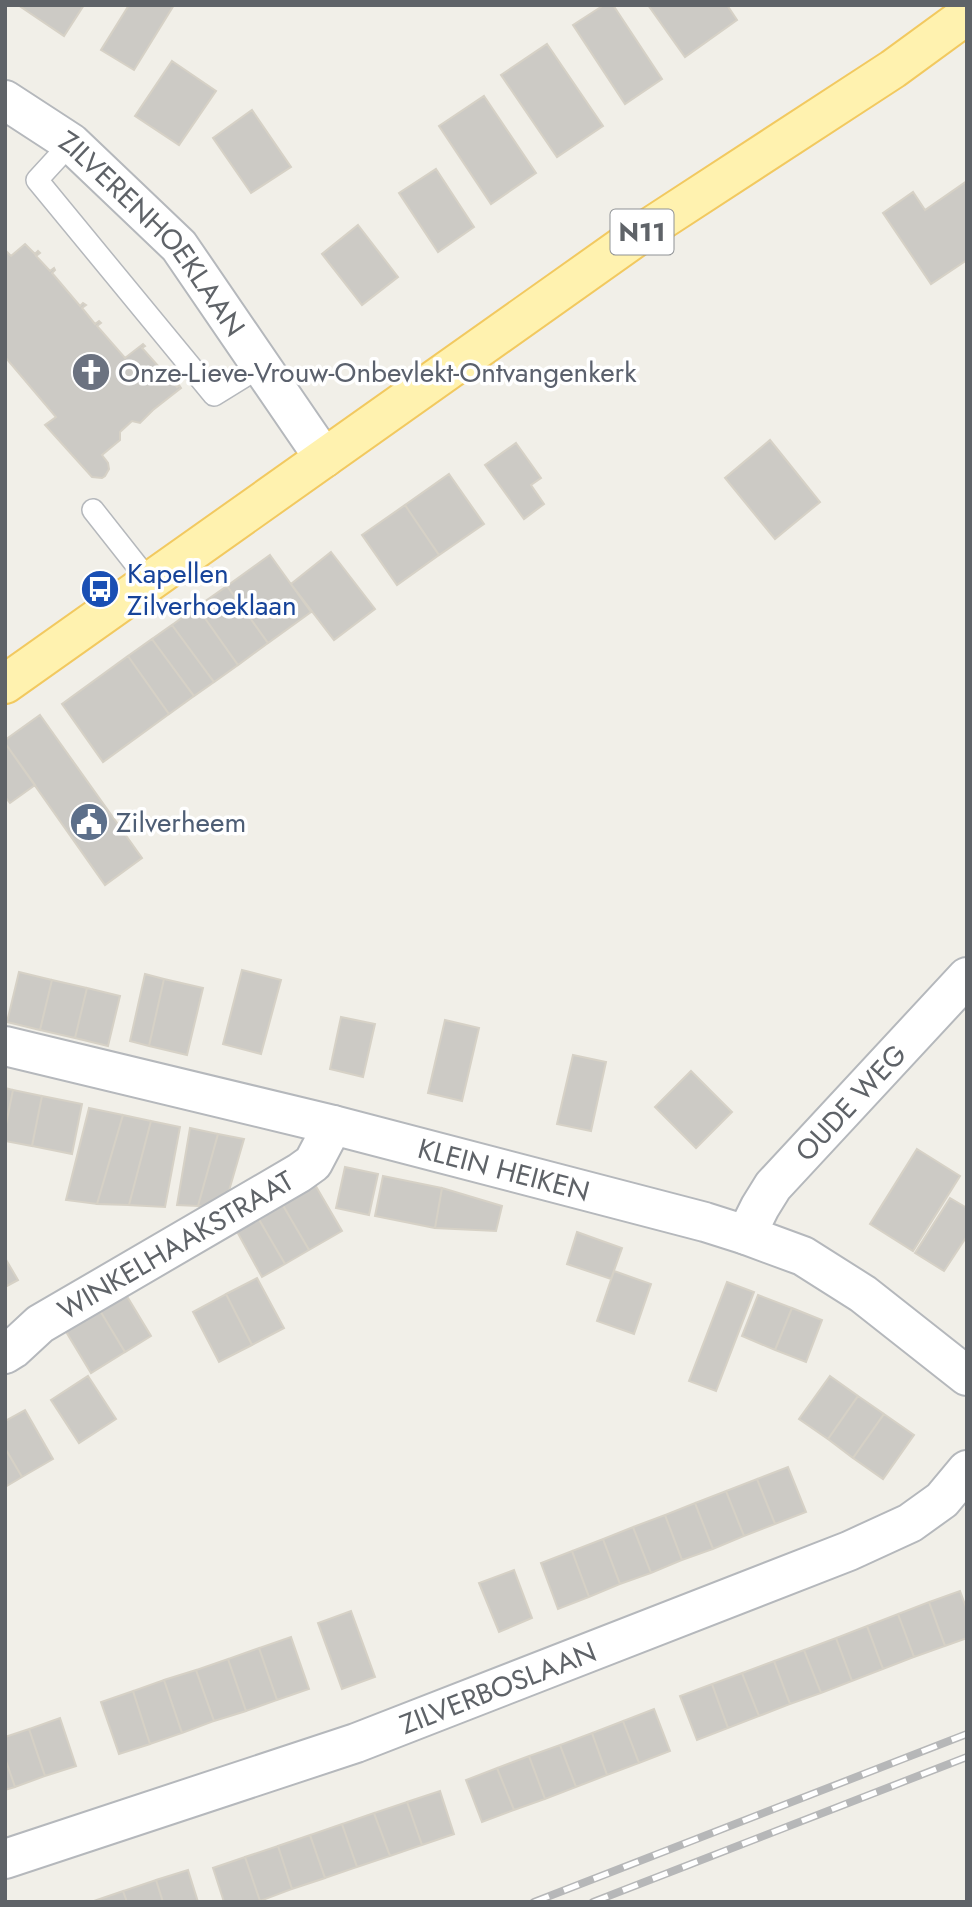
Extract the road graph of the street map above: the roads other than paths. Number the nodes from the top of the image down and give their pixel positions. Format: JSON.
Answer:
{"nodes":[{"id":1,"x":967,"y":15,"type":"edge"},
{"id":2,"x":5,"y":100,"type":"edge"},
{"id":3,"x":71,"y":143,"type":"junction"},
{"id":4,"x":261,"y":366,"type":"junction"},
{"id":5,"x":324,"y":458,"type":"junction"},
{"id":6,"x":93,"y":510,"type":"dead end"},
{"id":7,"x":149,"y":581,"type":"junction"},
{"id":8,"x":5,"y":684,"type":"edge"},
{"id":9,"x":967,"y":977,"type":"edge"},
{"id":10,"x":5,"y":1046,"type":"edge"},
{"id":11,"x":332,"y":1125,"type":"junction"},
{"id":12,"x":746,"y":1235,"type":"junction"},
{"id":13,"x":5,"y":1354,"type":"edge"},
{"id":14,"x":967,"y":1376,"type":"edge"},
{"id":15,"x":967,"y":1471,"type":"edge"},
{"id":16,"x":5,"y":1859,"type":"edge"}],
"edges":[{"from":1,"to":5,"type":"main road","number":"N11"},
{"from":2,"to":3,"type":"street","name":"ZILVERENHOEKLAAN"},
{"from":3,"to":4,"type":"street","name":"ZILVERENHOEKLAAN"},
{"from":3,"to":4,"type":"lane"},
{"from":4,"to":5,"type":"street","name":"ZILVERENHOEKLAAN"},
{"from":5,"to":7,"type":"main road","number":"N11"},
{"from":6,"to":7,"type":"lane"},
{"from":7,"to":8,"type":"main road","number":"N11"},
{"from":9,"to":12,"type":"street","name":"OUDE WEG"},
{"from":10,"to":11,"type":"street","name":"KLEIN HEIKEN"},
{"from":11,"to":12,"type":"street","name":"KLEIN HEIKEN"},
{"from":11,"to":13,"type":"street","name":"WINKELHAAKSTRAAT"},
{"from":12,"to":14,"type":"street","name":"KLEIN HEIKEN"},
{"from":15,"to":16,"type":"street","name":"ZILVERBOSLAAN"}]}
